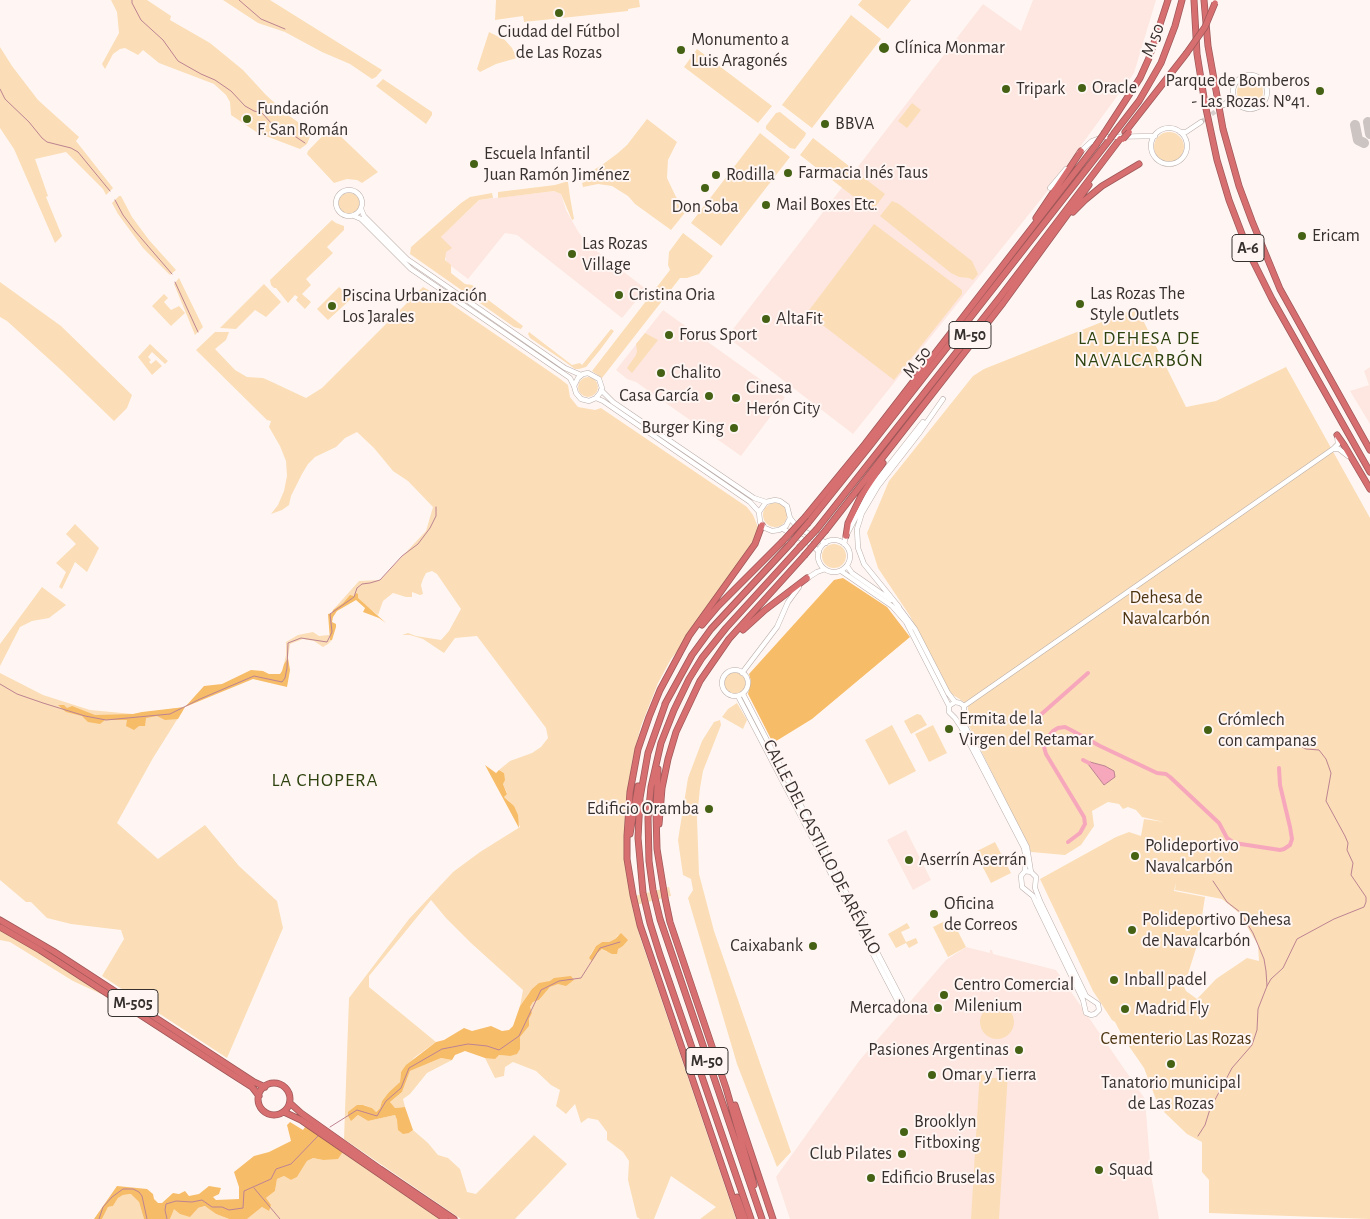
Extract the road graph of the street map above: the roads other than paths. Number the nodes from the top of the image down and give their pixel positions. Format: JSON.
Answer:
{"nodes":[{"id":1,"x":1168,"y":0,"type":"edge"},
{"id":2,"x":1182,"y":0,"type":"edge"},
{"id":3,"x":1194,"y":0,"type":"edge"},
{"id":4,"x":1204,"y":0,"type":"edge"},
{"id":5,"x":1215,"y":2,"type":"edge"},
{"id":6,"x":1233,"y":96,"type":"junction"},
{"id":7,"x":1236,"y":103,"type":"junction"},
{"id":8,"x":1201,"y":122,"type":"tunnel mouth"},
{"id":9,"x":1194,"y":128,"type":"junction"},
{"id":10,"x":1180,"y":132,"type":"junction"},
{"id":11,"x":1155,"y":136,"type":"junction"},
{"id":12,"x":1122,"y":139,"type":"junction"},
{"id":13,"x":1186,"y":140,"type":"junction"},
{"id":14,"x":1081,"y":151,"type":"junction"},
{"id":15,"x":1139,"y":164,"type":"dead end"},
{"id":16,"x":1050,"y":188,"type":"dead end"},
{"id":17,"x":361,"y":209,"type":"junction"},
{"id":18,"x":354,"y":216,"type":"junction"},
{"id":19,"x":1007,"y":261,"type":"junction"},
{"id":20,"x":1014,"y":289,"type":"junction"},
{"id":21,"x":581,"y":376,"type":"junction"},
{"id":22,"x":574,"y":386,"type":"junction"},
{"id":23,"x":602,"y":390,"type":"junction"},
{"id":24,"x":596,"y":398,"type":"junction"},
{"id":25,"x":1341,"y":400,"type":"junction"},
{"id":26,"x":925,"y":403,"type":"junction"},
{"id":27,"x":1337,"y":435,"type":"joint"},
{"id":28,"x":1370,"y":443,"type":"edge"},
{"id":29,"x":1333,"y":449,"type":"junction"},
{"id":30,"x":1370,"y":450,"type":"edge"},
{"id":31,"x":1348,"y":456,"type":"dead end"},
{"id":32,"x":1370,"y":472,"type":"edge"},
{"id":33,"x":1370,"y":489,"type":"edge"},
{"id":34,"x":766,"y":502,"type":"junction"},
{"id":35,"x":759,"y":512,"type":"junction"},
{"id":36,"x":790,"y":518,"type":"junction"},
{"id":37,"x":762,"y":525,"type":"junction"},
{"id":38,"x":783,"y":529,"type":"junction"},
{"id":39,"x":846,"y":536,"type":"junction"},
{"id":40,"x":826,"y":543,"type":"junction"},
{"id":41,"x":844,"y":544,"type":"junction"},
{"id":42,"x":819,"y":552,"type":"junction"},
{"id":43,"x":847,"y":566,"type":"junction"},
{"id":44,"x":825,"y":569,"type":"junction"},
{"id":45,"x":841,"y":571,"type":"junction"},
{"id":46,"x":807,"y":578,"type":"junction"},
{"id":47,"x":899,"y":607,"type":"junction"},
{"id":48,"x":674,"y":666,"type":"junction"},
{"id":49,"x":742,"y":673,"type":"junction"},
{"id":50,"x":704,"y":675,"type":"junction"},
{"id":51,"x":741,"y":695,"type":"junction"},
{"id":52,"x":666,"y":702,"type":"junction"},
{"id":53,"x":954,"y":702,"type":"junction"},
{"id":54,"x":949,"y":706,"type":"junction"},
{"id":55,"x":964,"y":706,"type":"junction"},
{"id":56,"x":962,"y":716,"type":"junction"},
{"id":57,"x":955,"y":718,"type":"junction"},
{"id":58,"x":667,"y":727,"type":"junction"},
{"id":59,"x":1025,"y":871,"type":"junction"},
{"id":60,"x":1031,"y":872,"type":"junction"},
{"id":61,"x":630,"y":873,"type":"junction"},
{"id":62,"x":662,"y":886,"type":"junction"},
{"id":63,"x":1036,"y":888,"type":"junction"},
{"id":64,"x":1028,"y":892,"type":"junction"},
{"id":65,"x":0,"y":920,"type":"edge"},
{"id":66,"x":0,"y":927,"type":"edge"},
{"id":67,"x":1090,"y":1000,"type":"junction"},
{"id":68,"x":900,"y":1001,"type":"dead end"},
{"id":69,"x":1084,"y":1005,"type":"junction"},
{"id":70,"x":714,"y":1049,"type":"junction"},
{"id":71,"x":264,"y":1087,"type":"junction"},
{"id":72,"x":259,"y":1096,"type":"junction"},
{"id":73,"x":290,"y":1103,"type":"junction"},
{"id":74,"x":284,"y":1112,"type":"junction"},
{"id":75,"x":718,"y":1154,"type":"junction"},
{"id":76,"x":445,"y":1219,"type":"edge"},
{"id":77,"x":454,"y":1219,"type":"edge"},
{"id":78,"x":740,"y":1219,"type":"edge"},
{"id":79,"x":745,"y":1219,"type":"edge"},
{"id":80,"x":751,"y":1219,"type":"edge"},
{"id":81,"x":764,"y":1219,"type":"edge"},
{"id":82,"x":773,"y":1219,"type":"edge"}],
"edges":[{"from":1,"to":19,"type":"highway","bridge":true},
{"from":2,"to":52,"type":"highway","name":"M 50","number":"M-50","bridge":true},
{"from":3,"to":32,"type":"highway","number":"A-6"},
{"from":4,"to":25,"type":"highway","number":"A-6"},
{"from":5,"to":12,"type":"highway","number":"M-50","bridge":true},
{"from":6,"to":7,"type":"street"},
{"from":6,"to":7,"type":"street"},
{"from":6,"to":7,"type":"street"},
{"from":8,"to":9,"type":"street"},
{"from":9,"to":10,"type":"street"},
{"from":9,"to":13,"type":"street"},
{"from":10,"to":11,"type":"street"},
{"from":10,"to":13,"type":"street"},
{"from":11,"to":13,"type":"street"},
{"from":11,"to":14,"type":"street"},
{"from":12,"to":20,"type":"highway"},
{"from":12,"to":58,"type":"highway","number":"M-50","bridge":true},
{"from":14,"to":16,"type":"street"},
{"from":14,"to":19,"type":"highway"},
{"from":15,"to":20,"type":"highway"},
{"from":17,"to":18,"type":"street"},
{"from":17,"to":18,"type":"street"},
{"from":17,"to":21,"type":"street"},
{"from":18,"to":22,"type":"street"},
{"from":19,"to":48,"type":"highway","bridge":true},
{"from":20,"to":26,"type":"highway"},
{"from":21,"to":22,"type":"street"},
{"from":21,"to":23,"type":"street"},
{"from":22,"to":24,"type":"street"},
{"from":23,"to":24,"type":"street"},
{"from":23,"to":34,"type":"street"},
{"from":24,"to":35,"type":"street"},
{"from":25,"to":28,"type":"highway"},
{"from":25,"to":30,"type":"highway","number":"A-6"},
{"from":26,"to":39,"type":"highway"},
{"from":26,"to":50,"type":"highway","bridge":true},
{"from":27,"to":29,"type":"street"},
{"from":27,"to":33,"type":"highway"},
{"from":29,"to":31,"type":"street"},
{"from":29,"to":55,"type":"street"},
{"from":34,"to":35,"type":"street"},
{"from":34,"to":36,"type":"street"},
{"from":35,"to":37,"type":"street"},
{"from":36,"to":38,"type":"street"},
{"from":36,"to":40,"type":"street"},
{"from":37,"to":38,"type":"street"},
{"from":37,"to":48,"type":"highway"},
{"from":38,"to":42,"type":"street"},
{"from":39,"to":41,"type":"street"},
{"from":39,"to":47,"type":"street"},
{"from":40,"to":41,"type":"street"},
{"from":40,"to":42,"type":"street"},
{"from":41,"to":43,"type":"street"},
{"from":42,"to":44,"type":"street"},
{"from":43,"to":45,"type":"street"},
{"from":43,"to":47,"type":"street"},
{"from":44,"to":45,"type":"street"},
{"from":44,"to":46,"type":"street"},
{"from":45,"to":54,"type":"street"},
{"from":46,"to":49,"type":"street"},
{"from":46,"to":50,"type":"highway"},
{"from":47,"to":53,"type":"street"},
{"from":48,"to":61,"type":"highway"},
{"from":49,"to":51,"type":"street"},
{"from":49,"to":51,"type":"street"},
{"from":50,"to":62,"type":"highway"},
{"from":51,"to":68,"type":"street","name":"CALLE DEL CASTILLO DE ARÉVALO"},
{"from":52,"to":61,"type":"highway"},
{"from":52,"to":80,"type":"highway","number":"M-50"},
{"from":53,"to":54,"type":"street"},
{"from":53,"to":55,"type":"street"},
{"from":54,"to":57,"type":"street"},
{"from":55,"to":56,"type":"street"},
{"from":56,"to":57,"type":"street"},
{"from":56,"to":60,"type":"street"},
{"from":57,"to":59,"type":"street"},
{"from":58,"to":62,"type":"highway"},
{"from":58,"to":81,"type":"highway","number":"M-50"},
{"from":59,"to":60,"type":"street"},
{"from":59,"to":64,"type":"street"},
{"from":60,"to":63,"type":"street"},
{"from":61,"to":75,"type":"highway"},
{"from":62,"to":70,"type":"highway"},
{"from":63,"to":64,"type":"street"},
{"from":63,"to":67,"type":"street"},
{"from":64,"to":69,"type":"street"},
{"from":65,"to":71,"type":"highway","number":"M-505"},
{"from":66,"to":72,"type":"highway","number":"M-505"},
{"from":67,"to":69,"type":"street"},
{"from":67,"to":69,"type":"street"},
{"from":70,"to":81,"type":"highway"},
{"from":70,"to":82,"type":"highway"},
{"from":71,"to":72,"type":"highway"},
{"from":71,"to":73,"type":"highway","number":"M-505"},
{"from":72,"to":74,"type":"highway","number":"M-505"},
{"from":73,"to":74,"type":"highway"},
{"from":73,"to":77,"type":"highway","number":"M-505"},
{"from":74,"to":76,"type":"highway","number":"M-505"},
{"from":75,"to":78,"type":"highway"},
{"from":75,"to":79,"type":"highway"}]}
